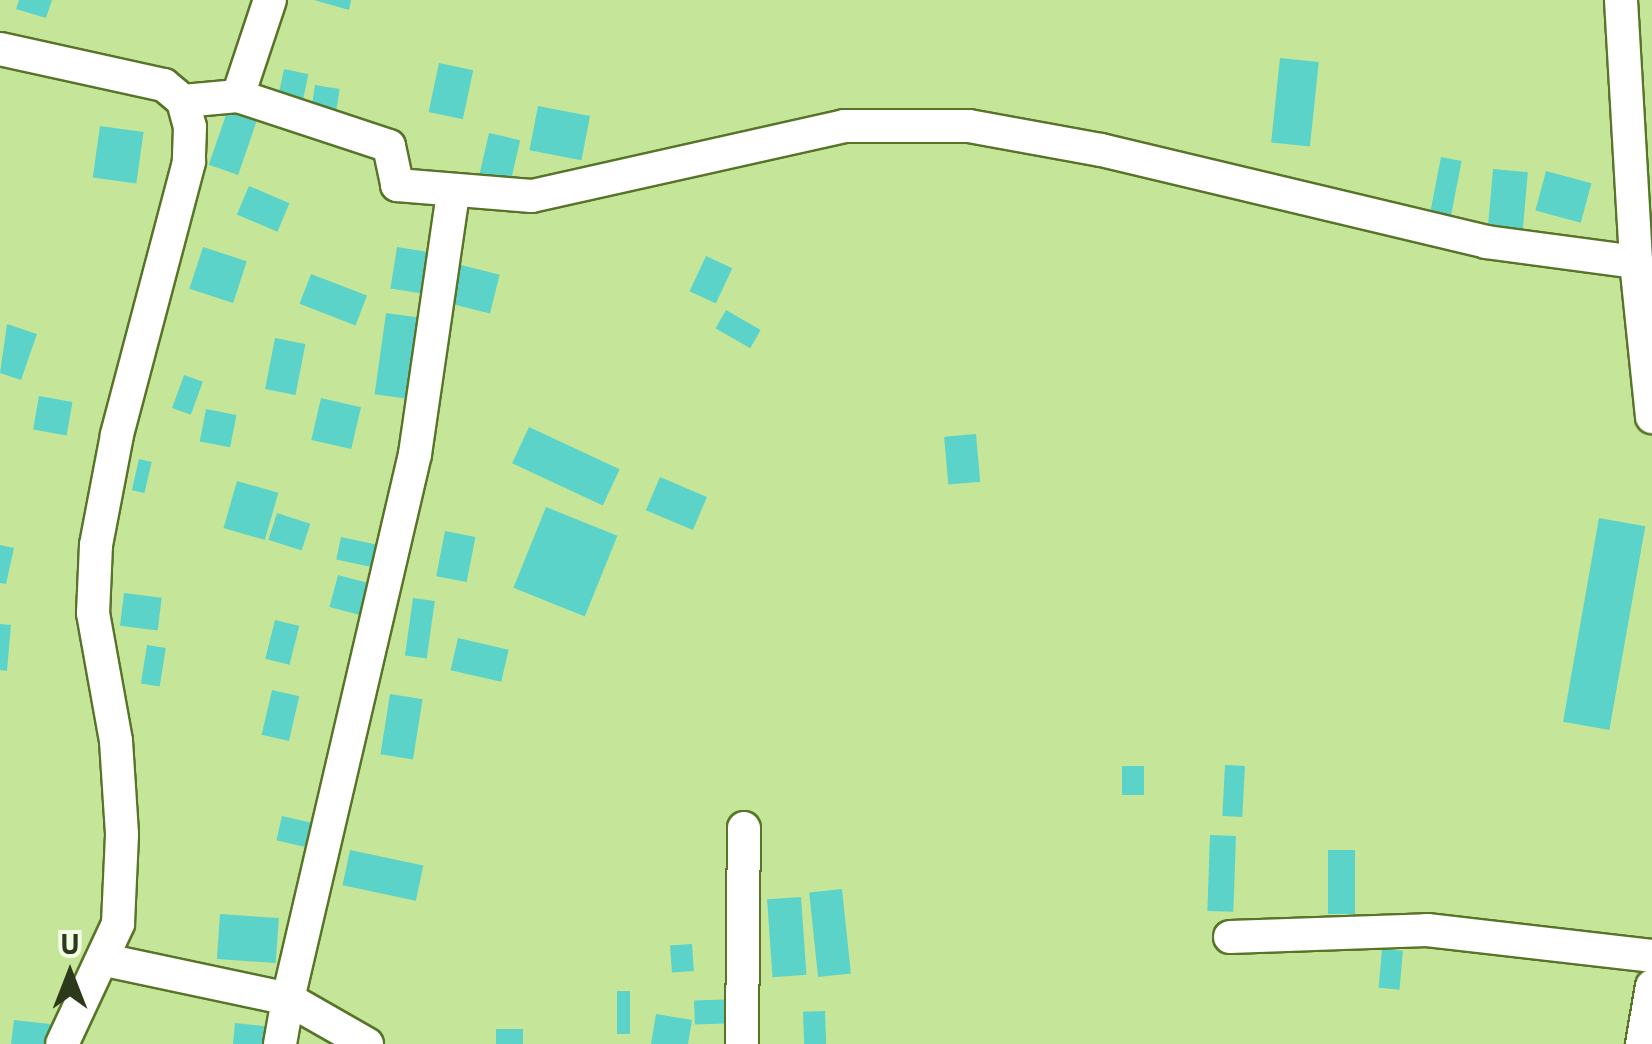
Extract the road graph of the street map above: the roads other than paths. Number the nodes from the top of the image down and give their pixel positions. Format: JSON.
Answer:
{"nodes":[{"id":1,"x":270,"y":0,"type":"edge"},
{"id":2,"x":1621,"y":0,"type":"edge"},
{"id":3,"x":0,"y":49,"type":"edge"},
{"id":4,"x":238,"y":96,"type":"junction"},
{"id":5,"x":184,"y":102,"type":"junction"},
{"id":6,"x":453,"y":193,"type":"junction"},
{"id":7,"x":1636,"y":262,"type":"junction"},
{"id":8,"x":1652,"y":417,"type":"edge"},
{"id":9,"x":744,"y":828,"type":"dead end"},
{"id":10,"x":1230,"y":937,"type":"dead end"},
{"id":11,"x":1652,"y":956,"type":"edge"},
{"id":12,"x":105,"y":960,"type":"junction"},
{"id":13,"x":1652,"y":986,"type":"edge"},
{"id":14,"x":288,"y":999,"type":"junction"},
{"id":15,"x":62,"y":1044,"type":"edge"},
{"id":16,"x":280,"y":1044,"type":"edge"},
{"id":17,"x":367,"y":1044,"type":"edge"},
{"id":18,"x":742,"y":1044,"type":"edge"},
{"id":19,"x":1642,"y":1044,"type":"edge"}],
"edges":[{"from":1,"to":4,"type":"street"},
{"from":2,"to":7,"type":"street"},
{"from":3,"to":5,"type":"street"},
{"from":4,"to":5,"type":"street"},
{"from":4,"to":6,"type":"street"},
{"from":5,"to":12,"type":"street"},
{"from":6,"to":7,"type":"street"},
{"from":6,"to":14,"type":"street"},
{"from":7,"to":8,"type":"street"},
{"from":9,"to":18,"type":"street"},
{"from":10,"to":11,"type":"street"},
{"from":12,"to":14,"type":"street"},
{"from":12,"to":15,"type":"street"},
{"from":13,"to":19,"type":"street"},
{"from":14,"to":16,"type":"street"},
{"from":14,"to":17,"type":"street"}]}
